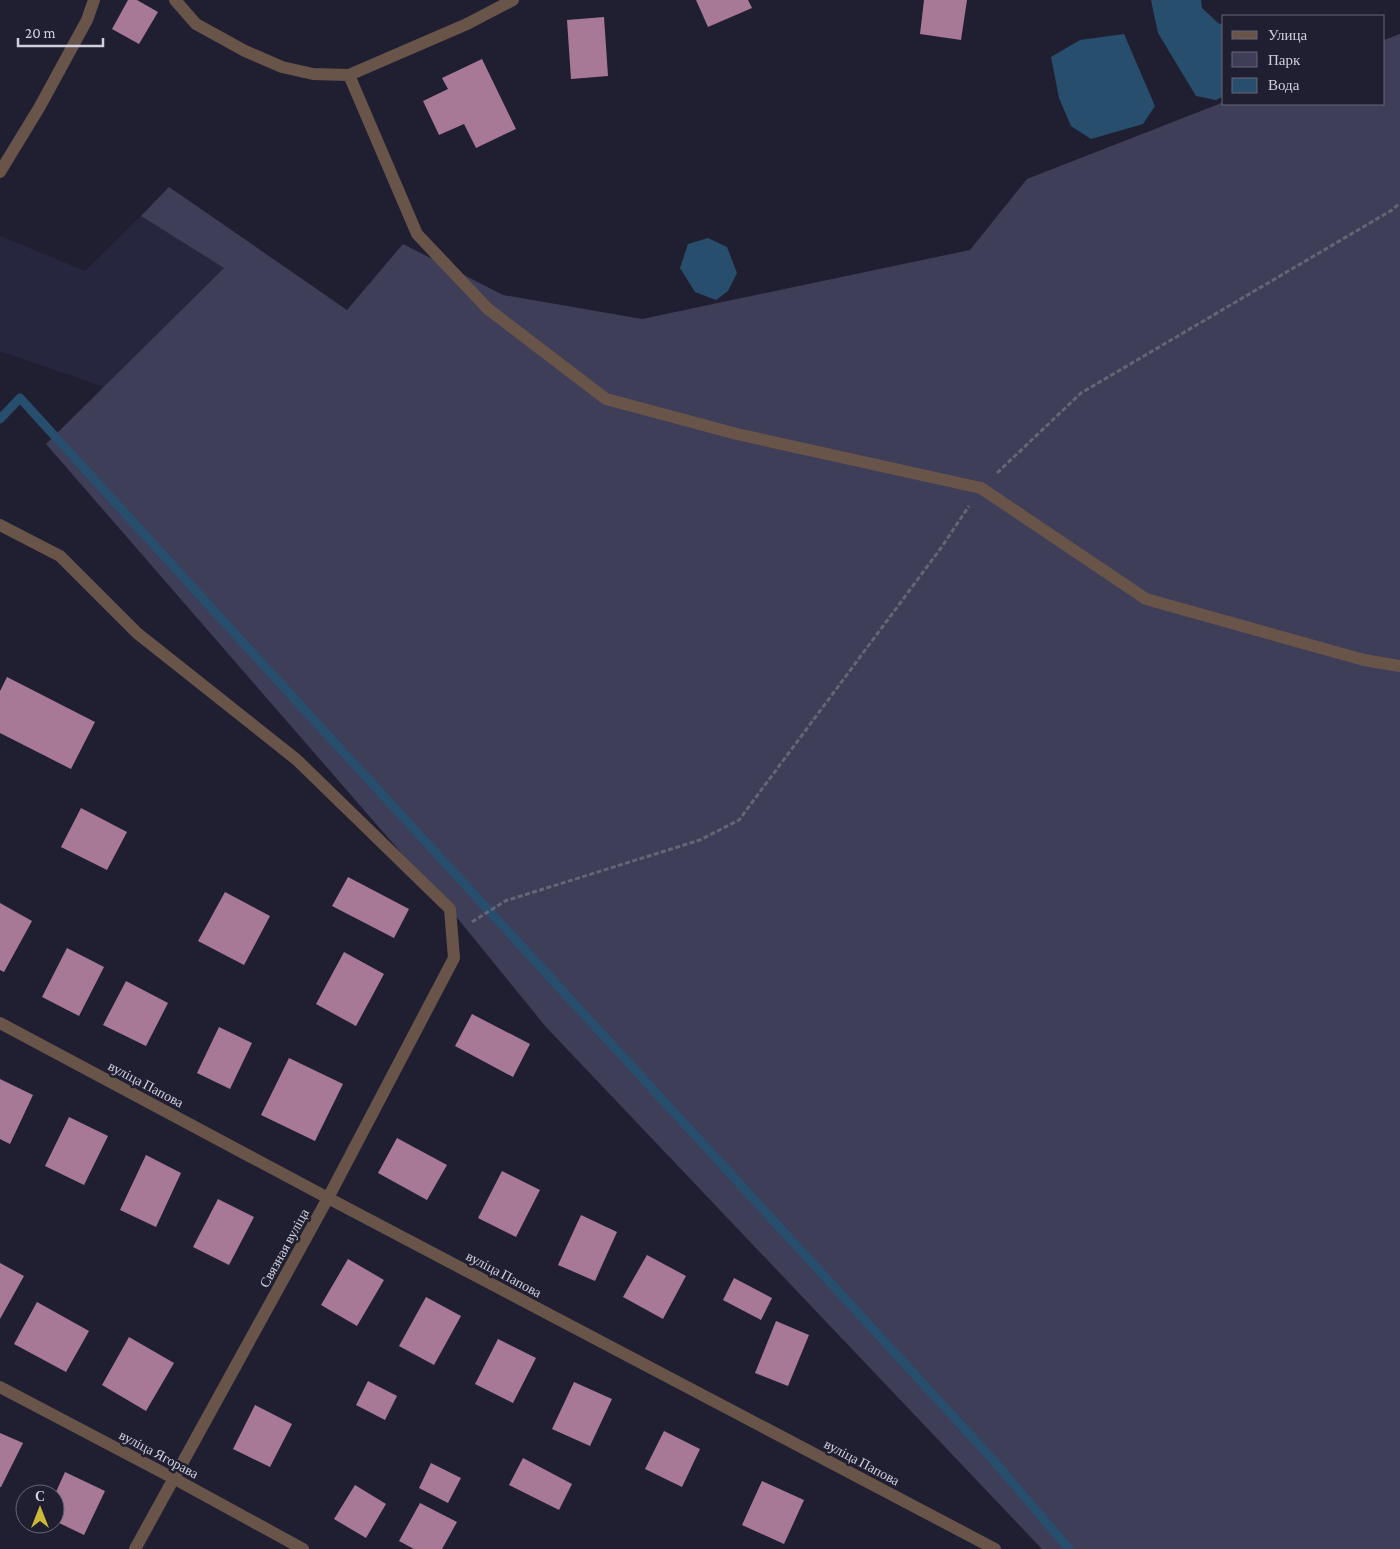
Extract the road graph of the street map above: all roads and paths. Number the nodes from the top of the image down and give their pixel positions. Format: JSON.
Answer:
{"nodes":[{"id":1,"x":94,"y":0,"type":"edge"},
{"id":2,"x":175,"y":0,"type":"edge"},
{"id":3,"x":513,"y":0,"type":"edge"},
{"id":4,"x":349,"y":75,"type":"junction"},
{"id":5,"x":0,"y":172,"type":"edge"},
{"id":6,"x":1400,"y":203,"type":"edge"},
{"id":7,"x":981,"y":488,"type":"junction"},
{"id":8,"x":0,"y":525,"type":"edge"},
{"id":9,"x":1400,"y":666,"type":"edge"},
{"id":10,"x":477,"y":919,"type":"dead end"},
{"id":11,"x":0,"y":1023,"type":"edge"},
{"id":12,"x":328,"y":1198,"type":"junction"},
{"id":13,"x":0,"y":1387,"type":"edge"},
{"id":14,"x":175,"y":1479,"type":"junction"},
{"id":15,"x":135,"y":1549,"type":"edge"},
{"id":16,"x":303,"y":1549,"type":"edge"},
{"id":17,"x":995,"y":1549,"type":"edge"}],
"edges":[{"from":1,"to":5,"type":"street"},
{"from":2,"to":4,"type":"street"},
{"from":3,"to":4,"type":"street"},
{"from":4,"to":7,"type":"street"},
{"from":6,"to":7,"type":"path"},
{"from":7,"to":9,"type":"street"},
{"from":7,"to":10,"type":"path"},
{"from":8,"to":12,"type":"street","name":"Связная вуліца"},
{"from":11,"to":12,"type":"street","name":"вуліца Папова"},
{"from":12,"to":14,"type":"street","name":"Связная вуліца"},
{"from":12,"to":17,"type":"street","name":"вуліца Папова"},
{"from":13,"to":14,"type":"street","name":"вуліца Ягорава"},
{"from":14,"to":15,"type":"street","name":"Связная вуліца"},
{"from":14,"to":16,"type":"street","name":"вуліца Ягорава"}]}
